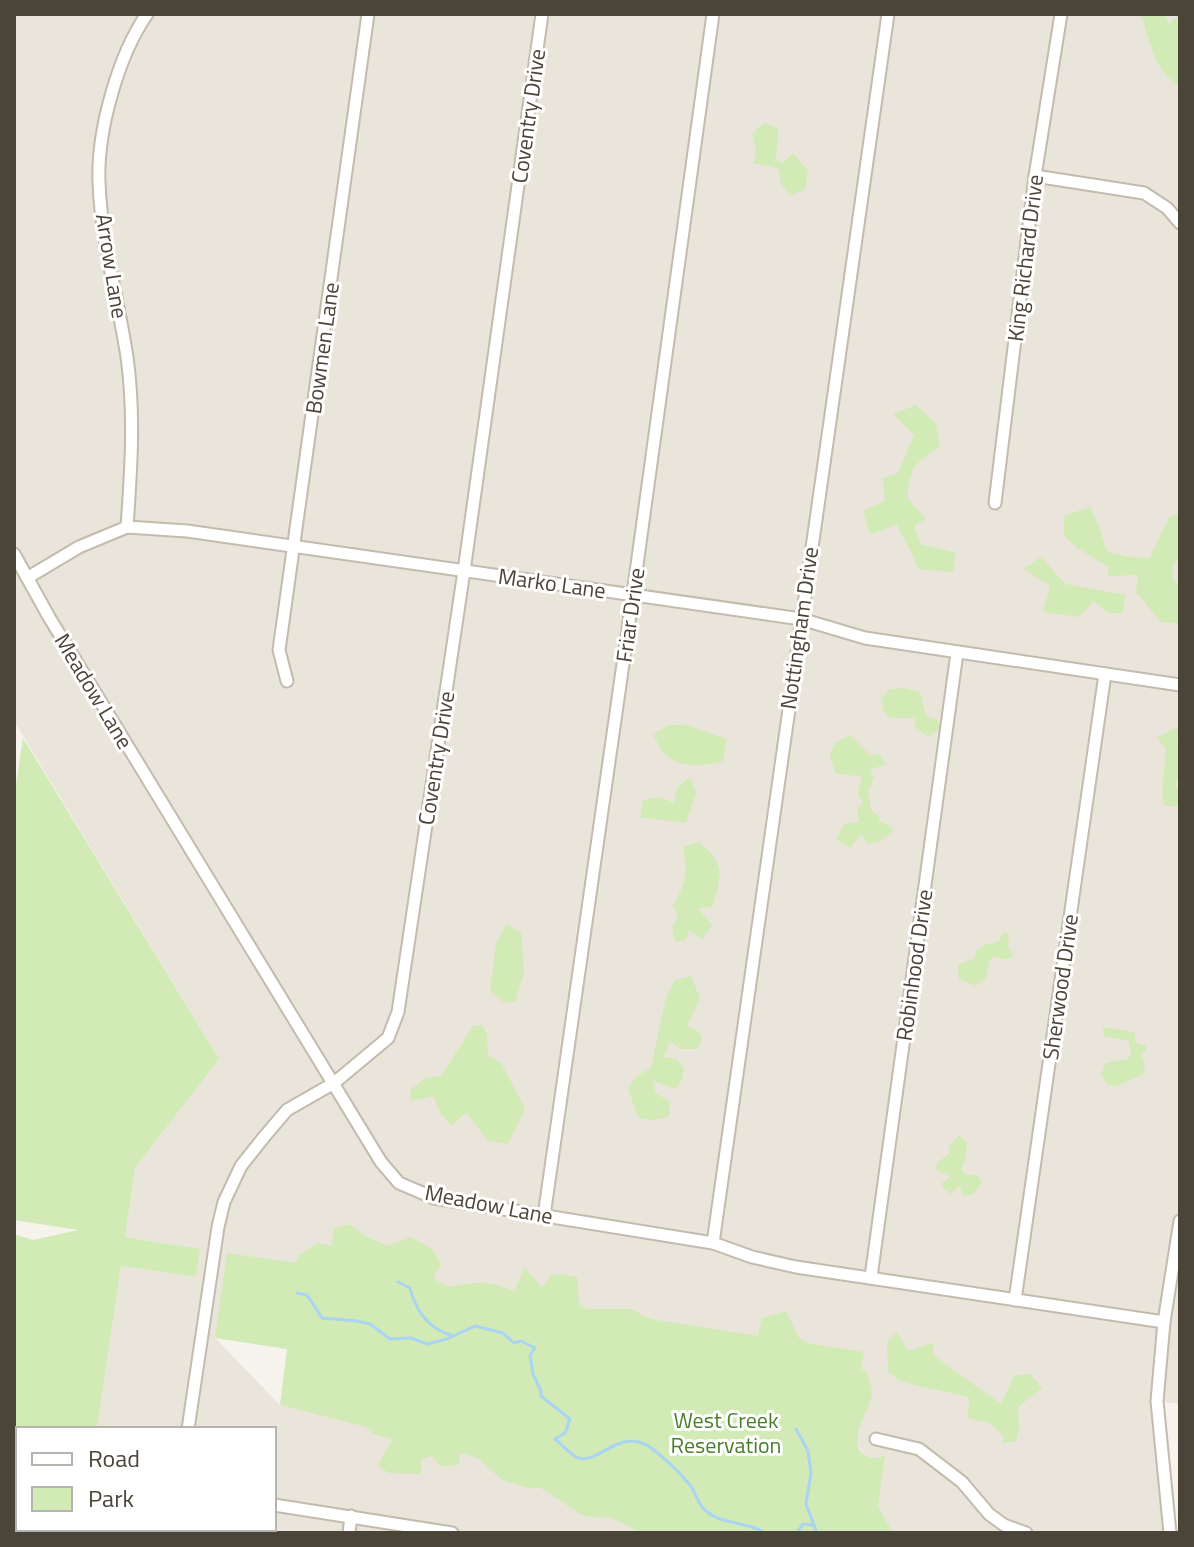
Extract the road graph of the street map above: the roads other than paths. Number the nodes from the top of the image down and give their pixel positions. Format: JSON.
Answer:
{"nodes":[{"id":1,"x":147,"y":14,"type":"edge"},
{"id":2,"x":368,"y":14,"type":"edge"},
{"id":3,"x":542,"y":14,"type":"edge"},
{"id":4,"x":713,"y":14,"type":"edge"},
{"id":5,"x":888,"y":14,"type":"edge"},
{"id":6,"x":1061,"y":14,"type":"edge"},
{"id":7,"x":1035,"y":176,"type":"junction"},
{"id":8,"x":1180,"y":223,"type":"edge"},
{"id":9,"x":995,"y":503,"type":"dead end"},
{"id":10,"x":127,"y":527,"type":"junction"},
{"id":11,"x":295,"y":546,"type":"junction"},
{"id":12,"x":14,"y":554,"type":"edge"},
{"id":13,"x":464,"y":571,"type":"junction"},
{"id":14,"x":27,"y":578,"type":"junction"},
{"id":15,"x":633,"y":594,"type":"junction"},
{"id":16,"x":801,"y":619,"type":"junction"},
{"id":17,"x":957,"y":653,"type":"junction"},
{"id":18,"x":1105,"y":674,"type":"junction"},
{"id":19,"x":287,"y":681,"type":"dead end"},
{"id":20,"x":1180,"y":685,"type":"edge"},
{"id":21,"x":334,"y":1083,"type":"junction"},
{"id":22,"x":544,"y":1216,"type":"junction"},
{"id":23,"x":1180,"y":1221,"type":"edge"},
{"id":24,"x":713,"y":1243,"type":"junction"},
{"id":25,"x":871,"y":1277,"type":"junction"},
{"id":26,"x":1015,"y":1300,"type":"junction"},
{"id":27,"x":1164,"y":1322,"type":"junction"},
{"id":28,"x":188,"y":1427,"type":"edge"},
{"id":29,"x":876,"y":1439,"type":"dead end"},
{"id":30,"x":276,"y":1505,"type":"edge"},
{"id":31,"x":351,"y":1516,"type":"junction"},
{"id":32,"x":349,"y":1533,"type":"edge"},
{"id":33,"x":452,"y":1533,"type":"edge"},
{"id":34,"x":1026,"y":1533,"type":"edge"},
{"id":35,"x":1170,"y":1533,"type":"edge"}],
"edges":[{"from":1,"to":10,"type":"street","name":"Arrow Lane"},
{"from":2,"to":11,"type":"street","name":"Bowmen Lane"},
{"from":3,"to":13,"type":"street","name":"Coventry Drive"},
{"from":4,"to":15,"type":"street","name":"Friar Drive"},
{"from":5,"to":16,"type":"street","name":"Nottingham Drive"},
{"from":6,"to":7,"type":"street","name":"King Richard Drive"},
{"from":7,"to":8,"type":"street"},
{"from":7,"to":9,"type":"street","name":"King Richard Drive"},
{"from":10,"to":11,"type":"street","name":"Marko Lane"},
{"from":10,"to":14,"type":"street","name":"Marko Lane"},
{"from":11,"to":13,"type":"street","name":"Marko Lane"},
{"from":11,"to":19,"type":"street","name":"Bowmen Lane"},
{"from":12,"to":14,"type":"street","name":"Meadow Lane"},
{"from":13,"to":15,"type":"street","name":"Marko Lane"},
{"from":13,"to":21,"type":"street","name":"Coventry Drive"},
{"from":14,"to":21,"type":"street","name":"Meadow Lane"},
{"from":15,"to":16,"type":"street","name":"Marko Lane"},
{"from":15,"to":22,"type":"street","name":"Friar Drive"},
{"from":16,"to":17,"type":"street","name":"Marko Lane"},
{"from":16,"to":24,"type":"street","name":"Nottingham Drive"},
{"from":17,"to":18,"type":"street","name":"Marko Lane"},
{"from":17,"to":25,"type":"street","name":"Robinhood Drive"},
{"from":18,"to":20,"type":"street","name":"Marko Lane"},
{"from":18,"to":26,"type":"street","name":"Sherwood Drive"},
{"from":21,"to":22,"type":"street","name":"Meadow Lane"},
{"from":21,"to":28,"type":"street","name":"Coventry Drive"},
{"from":22,"to":24,"type":"street","name":"Meadow Lane"},
{"from":23,"to":27,"type":"street"},
{"from":24,"to":25,"type":"street","name":"Meadow Lane"},
{"from":25,"to":26,"type":"street","name":"Meadow Lane"},
{"from":26,"to":27,"type":"street","name":"Meadow Lane"},
{"from":27,"to":35,"type":"street"},
{"from":29,"to":34,"type":"street"},
{"from":30,"to":31,"type":"street"},
{"from":31,"to":32,"type":"street"},
{"from":31,"to":33,"type":"street"}]}
